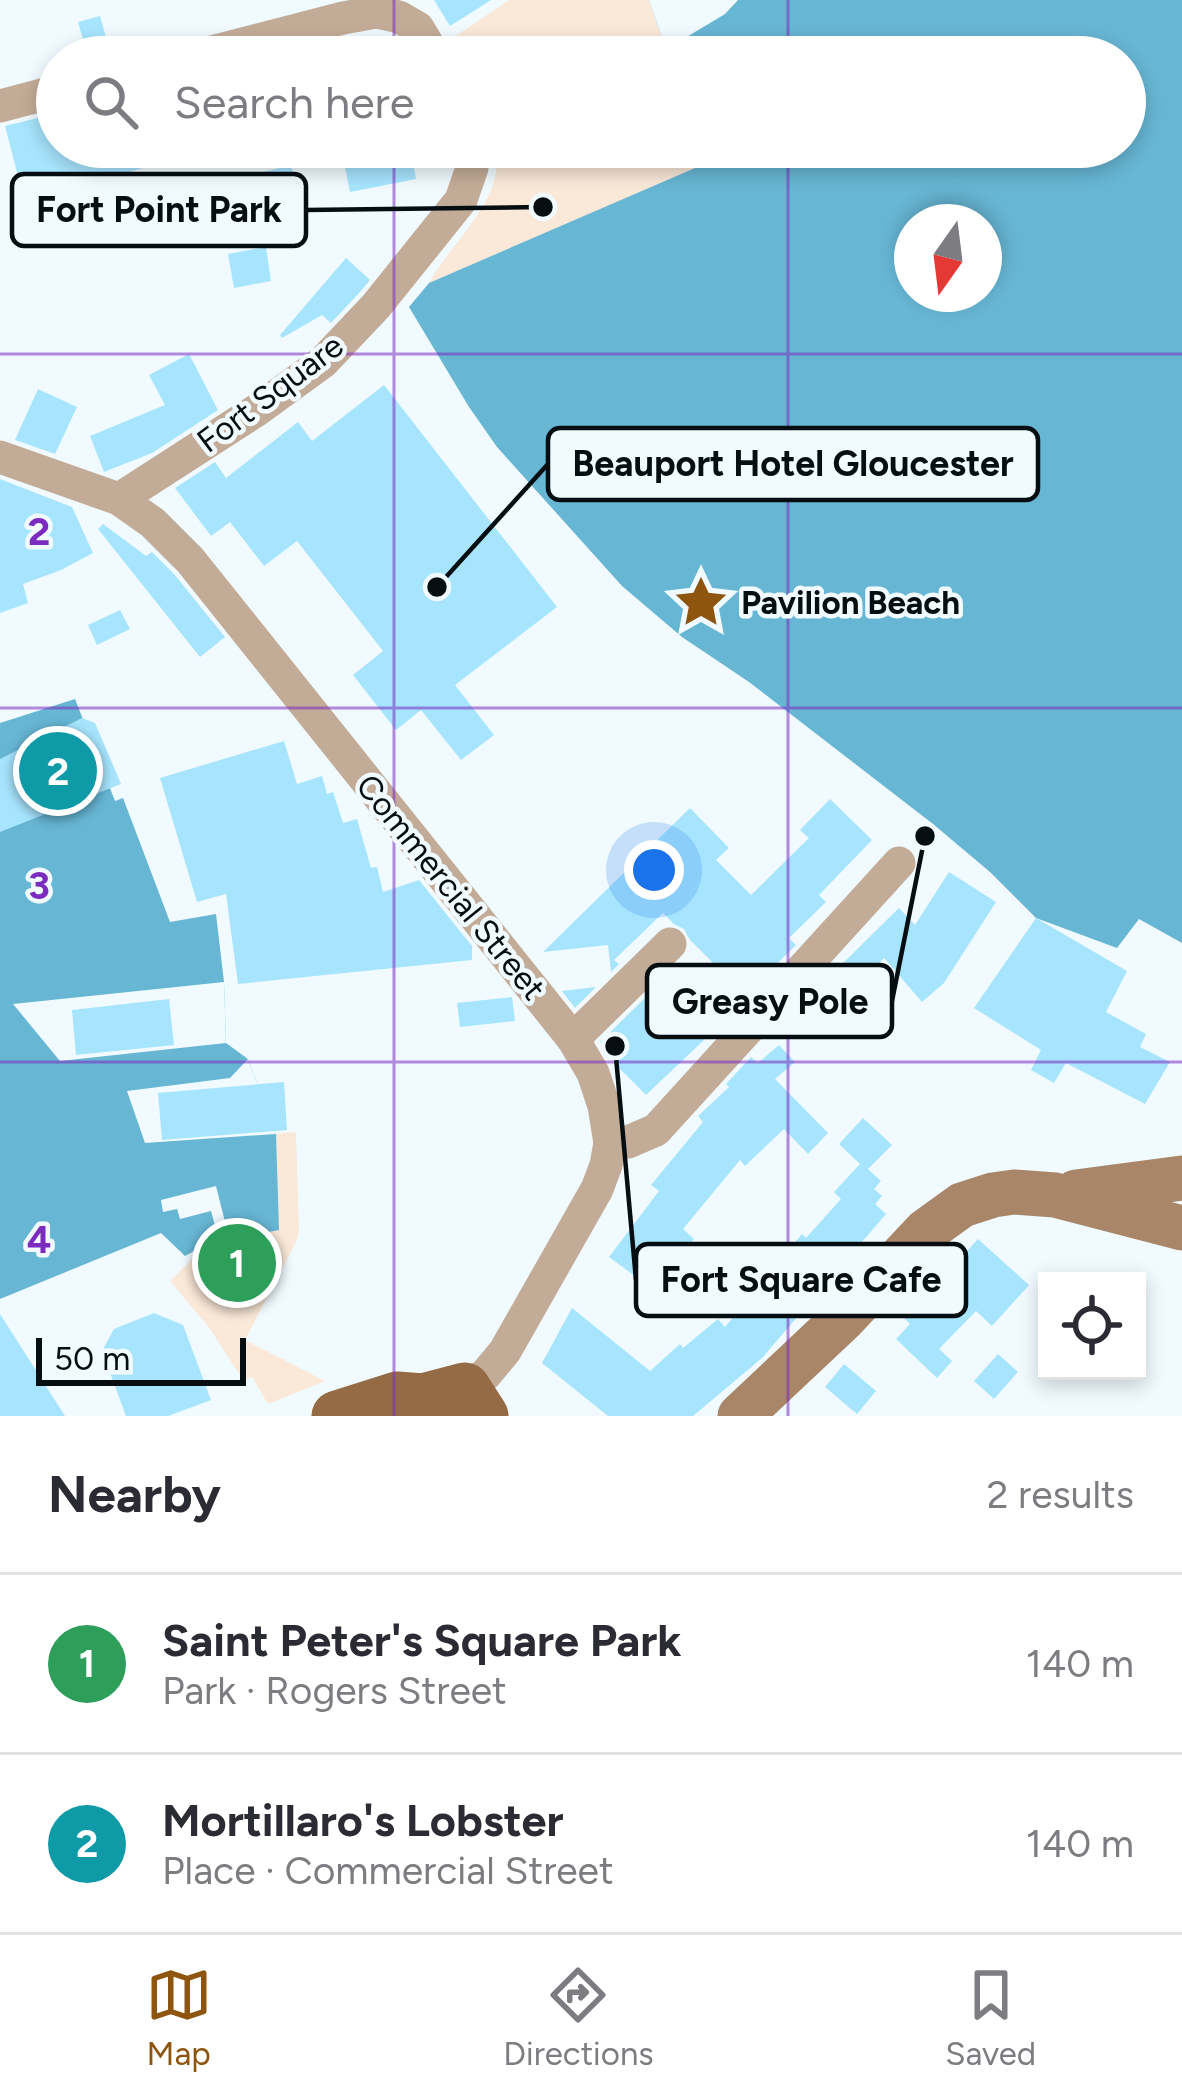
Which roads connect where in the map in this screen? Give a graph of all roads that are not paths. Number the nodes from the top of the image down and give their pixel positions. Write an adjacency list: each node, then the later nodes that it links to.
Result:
1 (273, 36): 2 (street)
2 (423, 36)
3 (36, 97): 4 (street)
4 (0, 106)
5 (472, 168): 7 (street, Fort Square)
6 (0, 457): 7 (street, Commercial Street)
7 (119, 499): 10 (street, Commercial Street)
8 (899, 863): 11 (street)
9 (670, 944): 10 (street)
10 (573, 1039): 11 (street, Commercial Street)
11 (610, 1143): 15 (street)
12 (1182, 1178): 13 (main road)
13 (1055, 1195): 14 (main road); 17 (main road)
14 (1182, 1228)
15 (451, 1405): 16 (main road)
16 (337, 1416)
17 (740, 1416)

